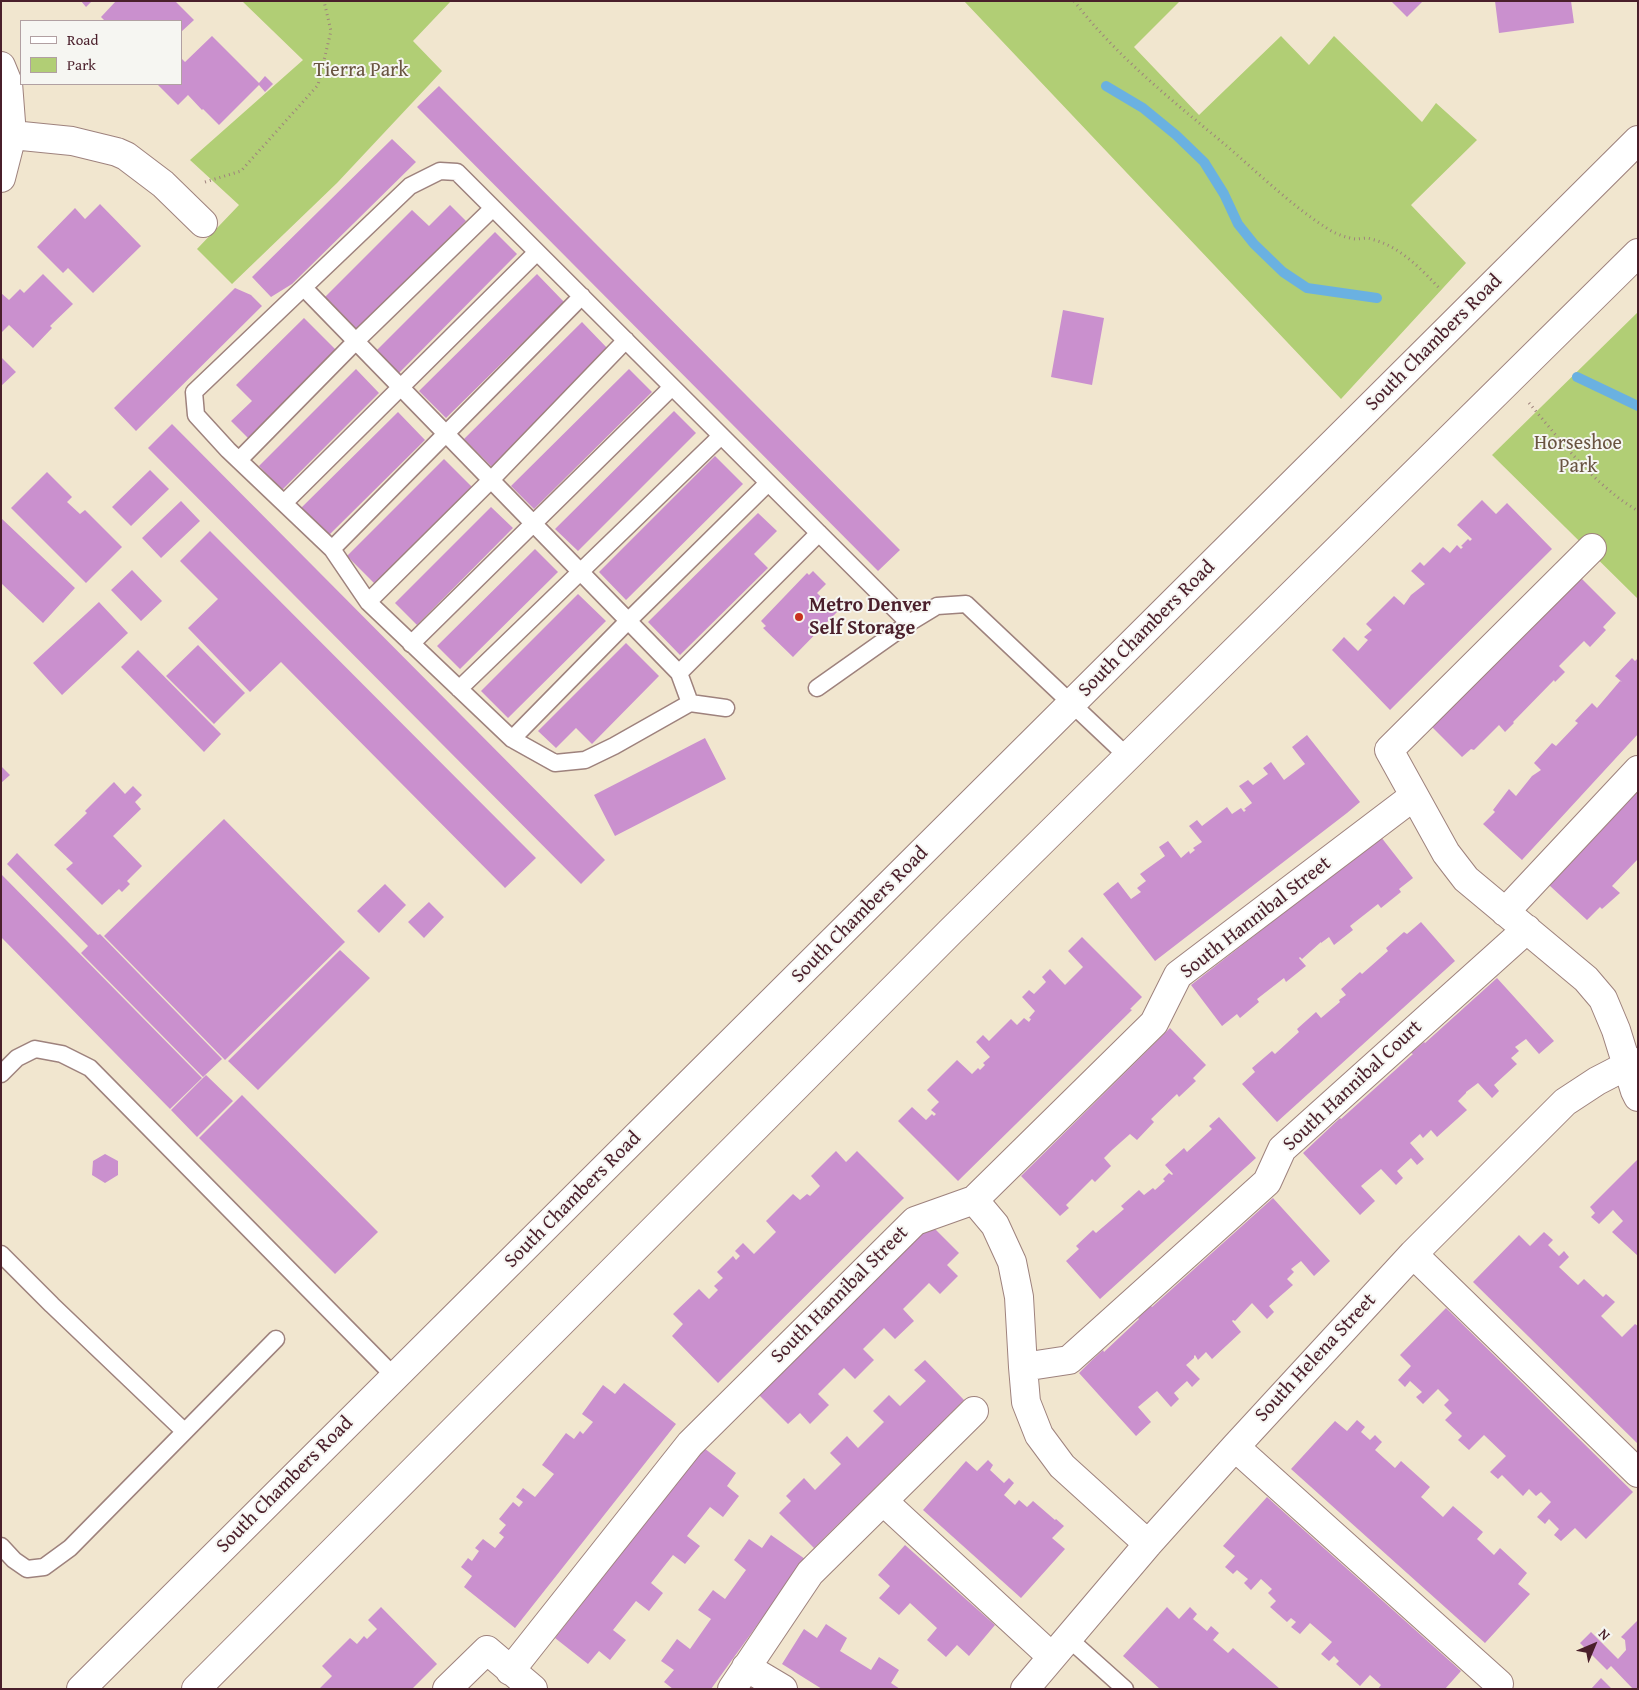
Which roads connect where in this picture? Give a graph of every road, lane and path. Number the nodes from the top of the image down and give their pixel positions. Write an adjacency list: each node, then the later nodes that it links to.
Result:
1 (324, 1): 8 (path)
2 (1074, 1): 12 (path)
3 (1, 66): 4 (street)
4 (12, 135): 6 (street); 8 (street)
5 (1638, 140): 39 (street, South Chambers Road)
6 (1, 178)
7 (493, 208): 9 (lane); 11 (lane); 15 (lane)
8 (194, 214)
9 (537, 252): 13 (lane); 16 (lane)
10 (1638, 253): 42 (street)
11 (304, 288): 15 (lane); 21 (lane)
12 (1441, 290)
13 (582, 296): 14 (lane); 19 (lane)
14 (626, 340): 17 (lane); 22 (lane)
15 (355, 342): 16 (lane); 21 (lane)
16 (400, 387): 19 (lane); 24 (lane)
17 (672, 387): 20 (lane); 26 (lane)
18 (1528, 402): 25 (path)
19 (446, 435): 22 (lane); 29 (lane)
20 (721, 436): 23 (lane); 30 (lane)
21 (239, 460): 24 (lane)
22 (491, 480): 26 (lane); 31 (lane)
23 (768, 483): 27 (lane); 32 (lane)
24 (284, 503): 29 (lane)
25 (1638, 511)
26 (533, 524): 30 (lane); 34 (lane)
27 (819, 533): 33 (lane); 35 (lane)
28 (1592, 548): 44 (street)
29 (332, 549): 31 (lane)
30 (580, 572): 32 (lane); 37 (lane)
31 (368, 602): 34 (lane)
32 (628, 621): 35 (lane); 41 (lane)
33 (909, 623): 36 (lane); 39 (lane)
34 (411, 644): 37 (lane)
35 (679, 674): 38 (lane)
36 (817, 688)
37 (458, 689): 41 (lane)
38 (690, 703): 40 (lane); 41 (lane)
39 (1072, 704): 42 (lane); 55 (street, South Chambers Road)
40 (726, 708)
41 (512, 739)
42 (1127, 756): 68 (street)
43 (1638, 770): 45 (street)
44 (1414, 796): 45 (street); 50 (street, South Hannibal Street)
45 (1505, 912): 46 (street)
46 (1526, 929): 47 (street); 54 (street, South Hannibal Court)
47 (1632, 1064): 49 (street); 52 (street, South Helena Street)
48 (1, 1074): 55 (lane)
49 (1638, 1097)
50 (974, 1200): 54 (street); 64 (street, South Hannibal Street)
51 (1, 1254): 57 (lane)
52 (1413, 1254): 58 (street, South Helena Street); 59 (street)
53 (276, 1339): 57 (lane)
54 (1023, 1367): 61 (street)
55 (395, 1377): 67 (street, South Chambers Road)
56 (974, 1411): 60 (street)
57 (184, 1431): 62 (lane)
58 (1235, 1447): 61 (street, South Helena Street); 66 (street)
59 (1638, 1473)
60 (883, 1501): 63 (street); 65 (street)
61 (1148, 1544): 63 (street, South Helena Street)
62 (1, 1546)
63 (1060, 1647): 72 (street, South Helena Street); 73 (lane)
64 (510, 1671): 69 (street); 70 (street)
65 (739, 1678): 71 (street)
66 (1499, 1684)
67 (81, 1689)
68 (196, 1689)
69 (447, 1689)
70 (533, 1689)
71 (783, 1689)
72 (1025, 1689)
73 (1125, 1689)

